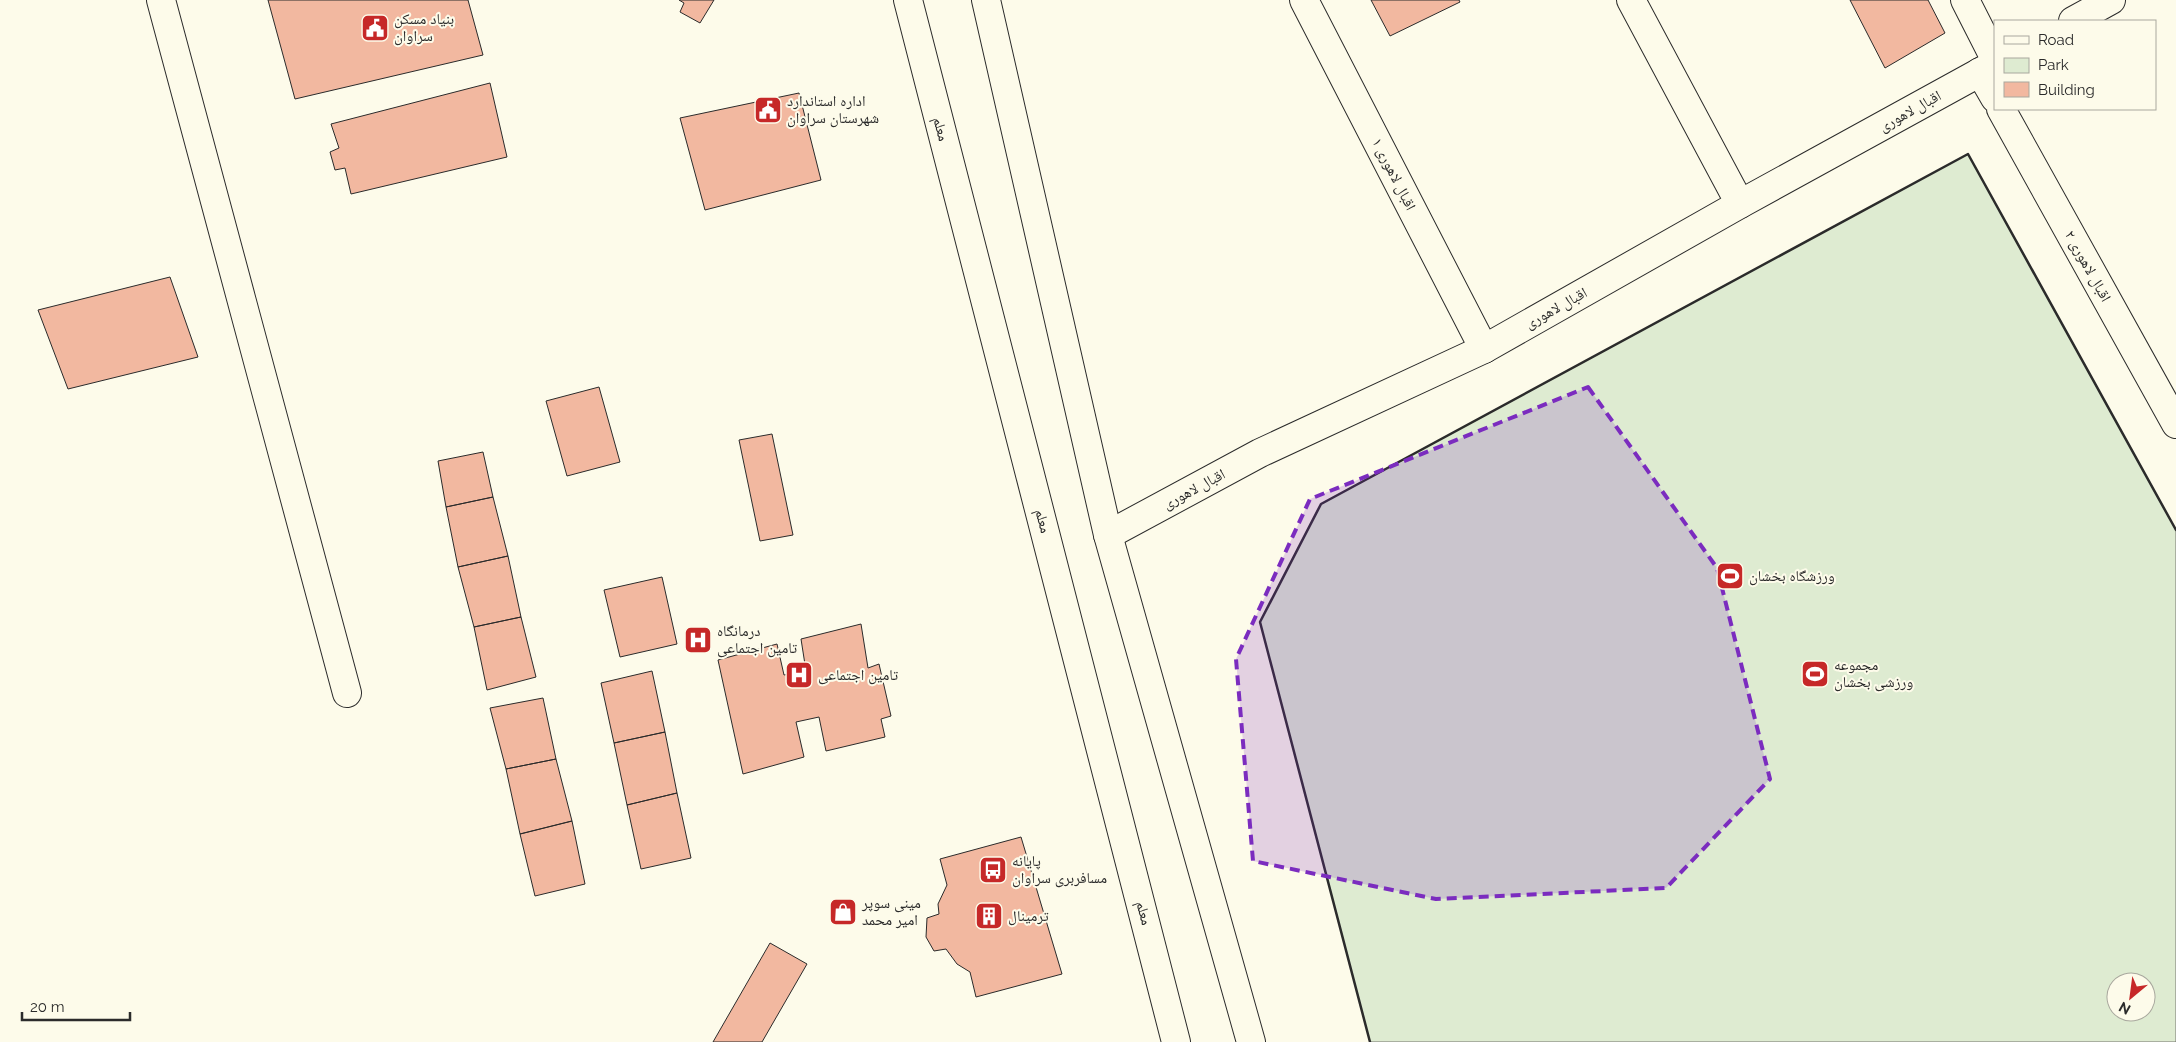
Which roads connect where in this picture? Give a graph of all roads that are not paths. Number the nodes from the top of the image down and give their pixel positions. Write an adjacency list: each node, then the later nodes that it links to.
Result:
1 (161, 0): 16 (street)
2 (908, 0): 17 (street, معلم)
3 (986, 0): 15 (street)
4 (1304, 0): 13 (street, اقبال لاهوری ۱)
5 (1631, 0): 12 (street)
6 (1965, 0): 9 (street)
7 (2111, 0): 8 (street)
8 (2075, 20)
9 (1990, 65): 10 (street); 12 (street, اقبال لاهوری)
10 (1994, 91)
11 (2002, 110): 14 (street, اقبال لاهوری ۲)
12 (1740, 204): 13 (street, اقبال لاهوری)
13 (1484, 349): 15 (street, اقبال لاهوری)
14 (2176, 424)
15 (1108, 535): 18 (street)
16 (347, 693)
17 (1176, 1042)
18 (1250, 1042)

